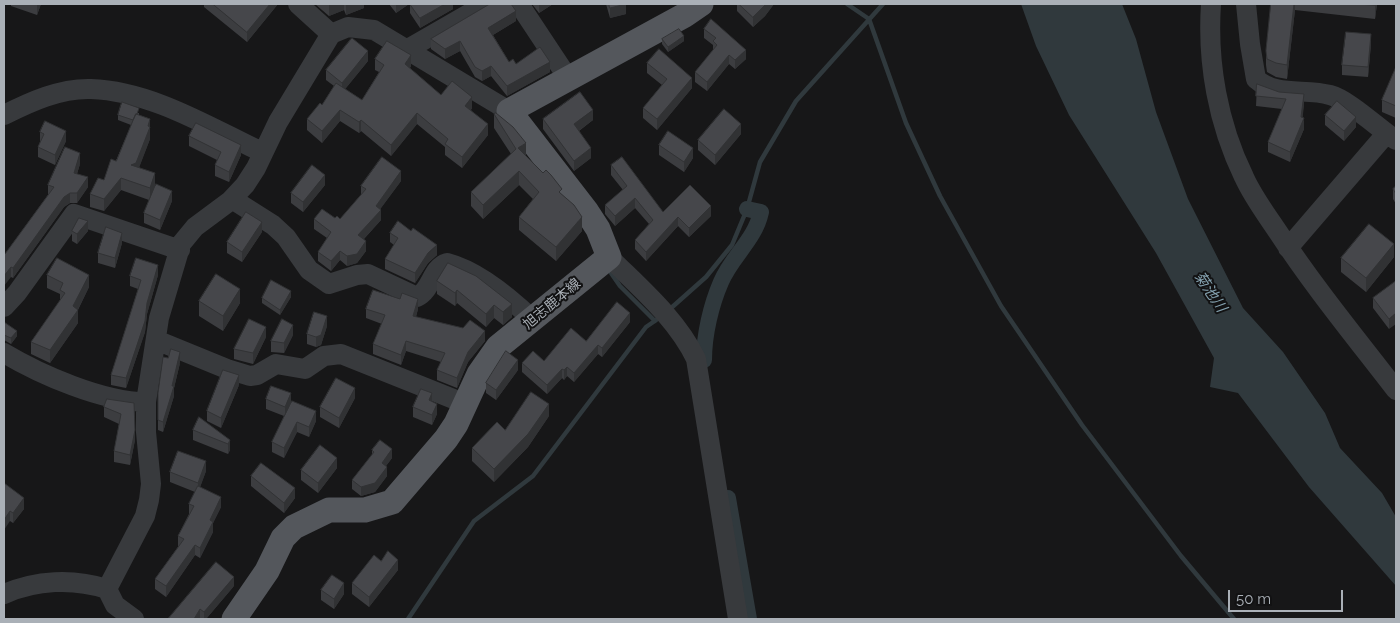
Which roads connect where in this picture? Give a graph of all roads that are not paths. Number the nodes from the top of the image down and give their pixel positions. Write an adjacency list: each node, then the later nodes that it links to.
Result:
1 (298, 4): 7 (street)
2 (486, 4): 8 (street)
3 (519, 4): 9 (street)
4 (701, 4): 9 (main road)
5 (1211, 4): 15 (street)
6 (1246, 4): 12 (street)
7 (331, 34): 8 (street); 13 (street)
8 (408, 50): 10 (street)
9 (568, 78): 10 (main road)
10 (509, 111): 17 (main road)
11 (4, 115): 13 (street)
12 (1391, 137): 15 (street)
13 (262, 152): 14 (street)
14 (232, 199): 16 (street); 19 (street)
15 (1288, 248): 22 (street)
16 (180, 250): 18 (street); 20 (street)
17 (610, 257): 19 (main road, 旭志鹿本線); 29 (street)
18 (4, 307)
19 (533, 320): 24 (main road, 旭志鹿本線)
20 (156, 340): 23 (street); 24 (street)
21 (4, 353): 23 (street)
22 (1396, 390)
23 (146, 402): 25 (street)
24 (466, 404): 28 (main road, 旭志鹿本線)
25 (106, 589): 26 (street); 27 (street)
26 (4, 594)
27 (134, 619)
28 (234, 619)
29 (738, 619)

